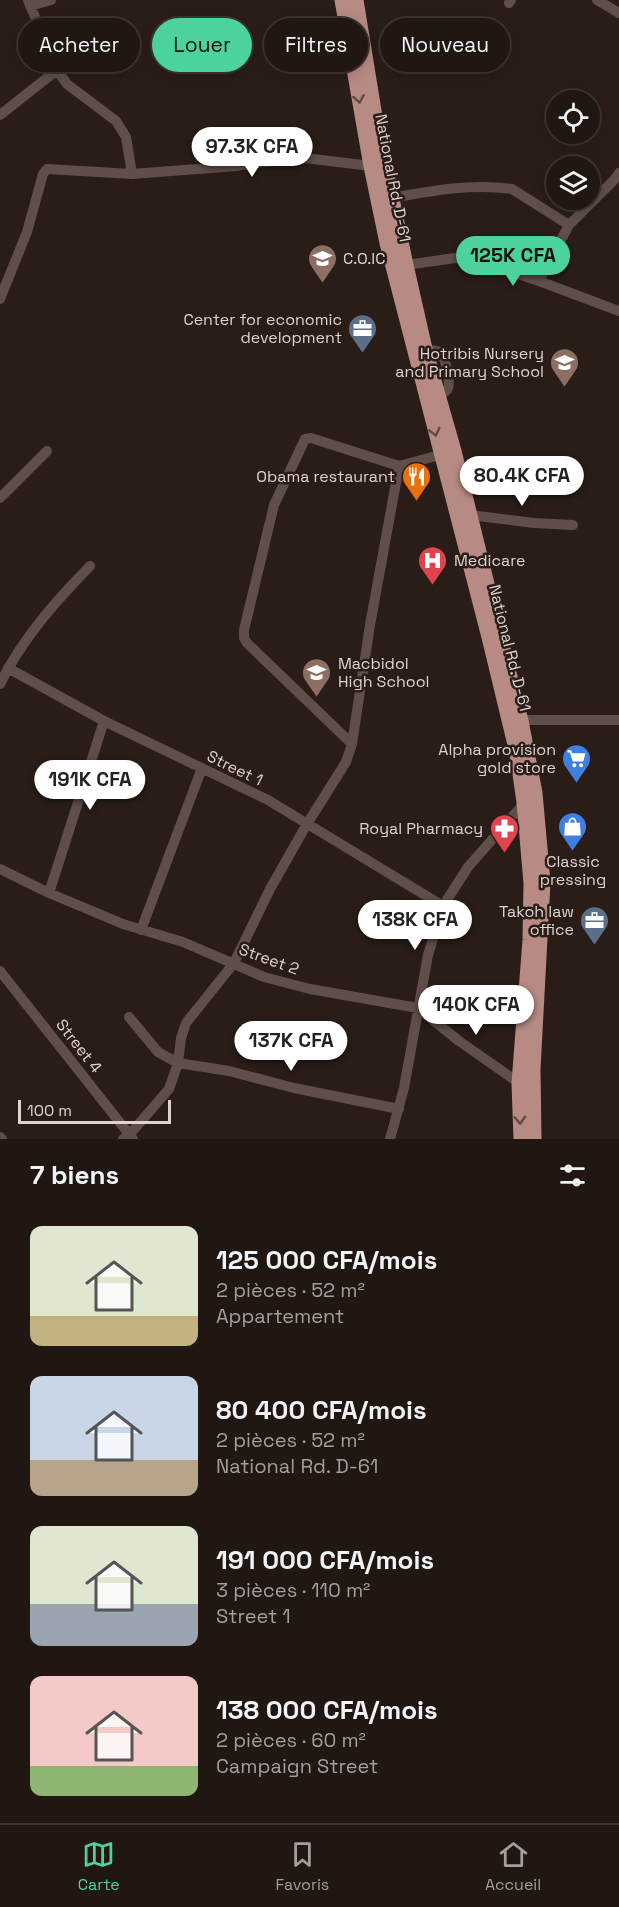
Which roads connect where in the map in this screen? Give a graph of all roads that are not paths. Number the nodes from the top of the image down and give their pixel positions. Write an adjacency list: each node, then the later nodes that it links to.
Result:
1 (51, 0): 5 (street)
2 (342, 0): 8 (highway, National Rd. D-61)
3 (356, 0): 16 (highway, National Rd. D-61)
4 (597, 0): 6 (street)
5 (29, 3): 7 (street)
6 (619, 13)
7 (35, 18)
8 (345, 18)
9 (54, 72): 12 (street)
10 (58, 72): 15 (street)
11 (354, 72): 13 (highway, National Rd. D-61, one-way to 13)
12 (0, 115)
13 (371, 166): 15 (street); 23 (highway, National Rd. D-61, one-way to 23)
14 (619, 173): 17 (street)
15 (132, 174): 20 (street)
16 (391, 198): 17 (street); 18 (highway, National Rd. D-61)
17 (569, 225): 19 (street)
18 (406, 265): 19 (street); 23 (highway, National Rd. D-61)
19 (539, 281): 21 (street)
20 (0, 299)
21 (619, 311)
22 (47, 451): 25 (street)
23 (447, 453): 24 (street); 26 (highway, National Rd. D-61); 31 (highway, National Rd. D-61)
24 (399, 466): 34 (street); 34 (street)
25 (0, 498)
26 (470, 515): 27 (street); 31 (highway, National Rd. D-61)
27 (573, 525)
28 (90, 566): 29 (street)
29 (8, 668): 30 (street); 33 (street, Street 1)
30 (0, 684)
31 (515, 720): 32 (street); 36 (highway, National Rd. D-61)
32 (619, 720)
33 (104, 721): 35 (street, Street 1); 39 (street)
34 (352, 744): 37 (street)
35 (202, 768): 37 (street, Street 1); 41 (street)
36 (529, 797): 40 (street); 47 (highway, National Rd. D-61); 52 (highway, National Rd. D-61)
37 (307, 824): 40 (street, Street 1); 42 (street)
38 (0, 869): 39 (street, Street 2)
39 (49, 893): 41 (street, Street 2)
40 (443, 906): 44 (street)
41 (141, 930): 42 (street, Street 2)
42 (234, 963): 44 (street, Street 2); 46 (street)
43 (0, 971): 49 (street, Street 4)
44 (418, 1008): 47 (street, Street 2); 48 (street)
45 (129, 1017): 46 (street)
46 (178, 1063): 48 (street); 49 (street)
47 (519, 1083): 51 (highway, National Rd. D-61, one-way to 51)
48 (399, 1109): 50 (street)
49 (129, 1137)
50 (390, 1139)
51 (520, 1139)
52 (534, 1139)

